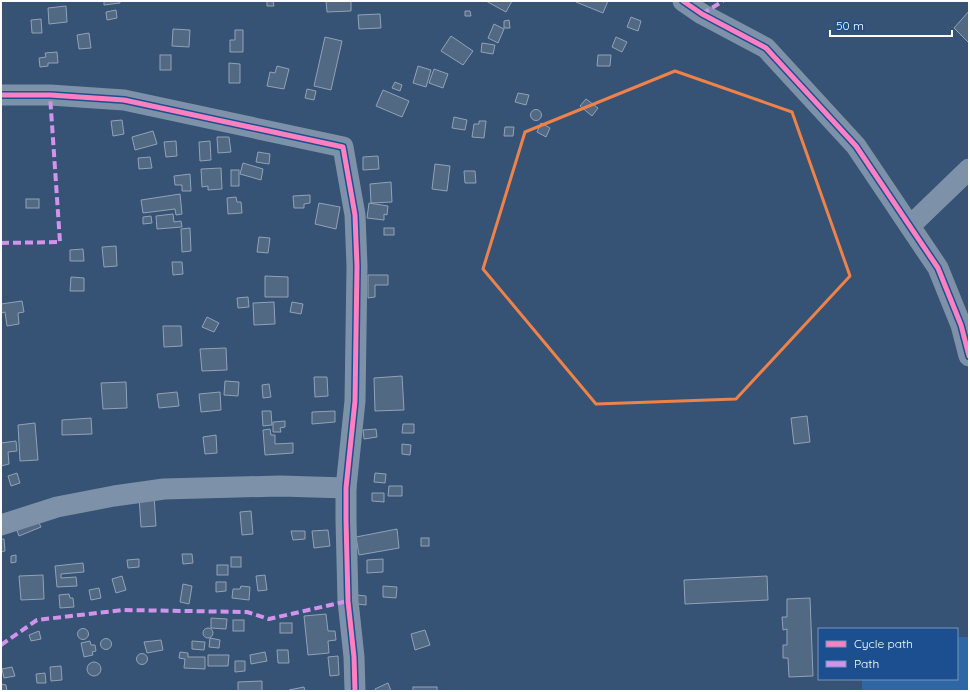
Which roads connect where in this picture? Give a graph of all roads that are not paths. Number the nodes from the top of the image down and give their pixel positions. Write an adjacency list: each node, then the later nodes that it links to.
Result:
1 (683, 1): 4 (street)
2 (1, 95): 6 (street)
3 (969, 169): 4 (street)
4 (910, 226): 5 (street)
5 (969, 356)
6 (346, 488): 7 (street); 8 (street)
7 (1, 525)
8 (355, 691)

